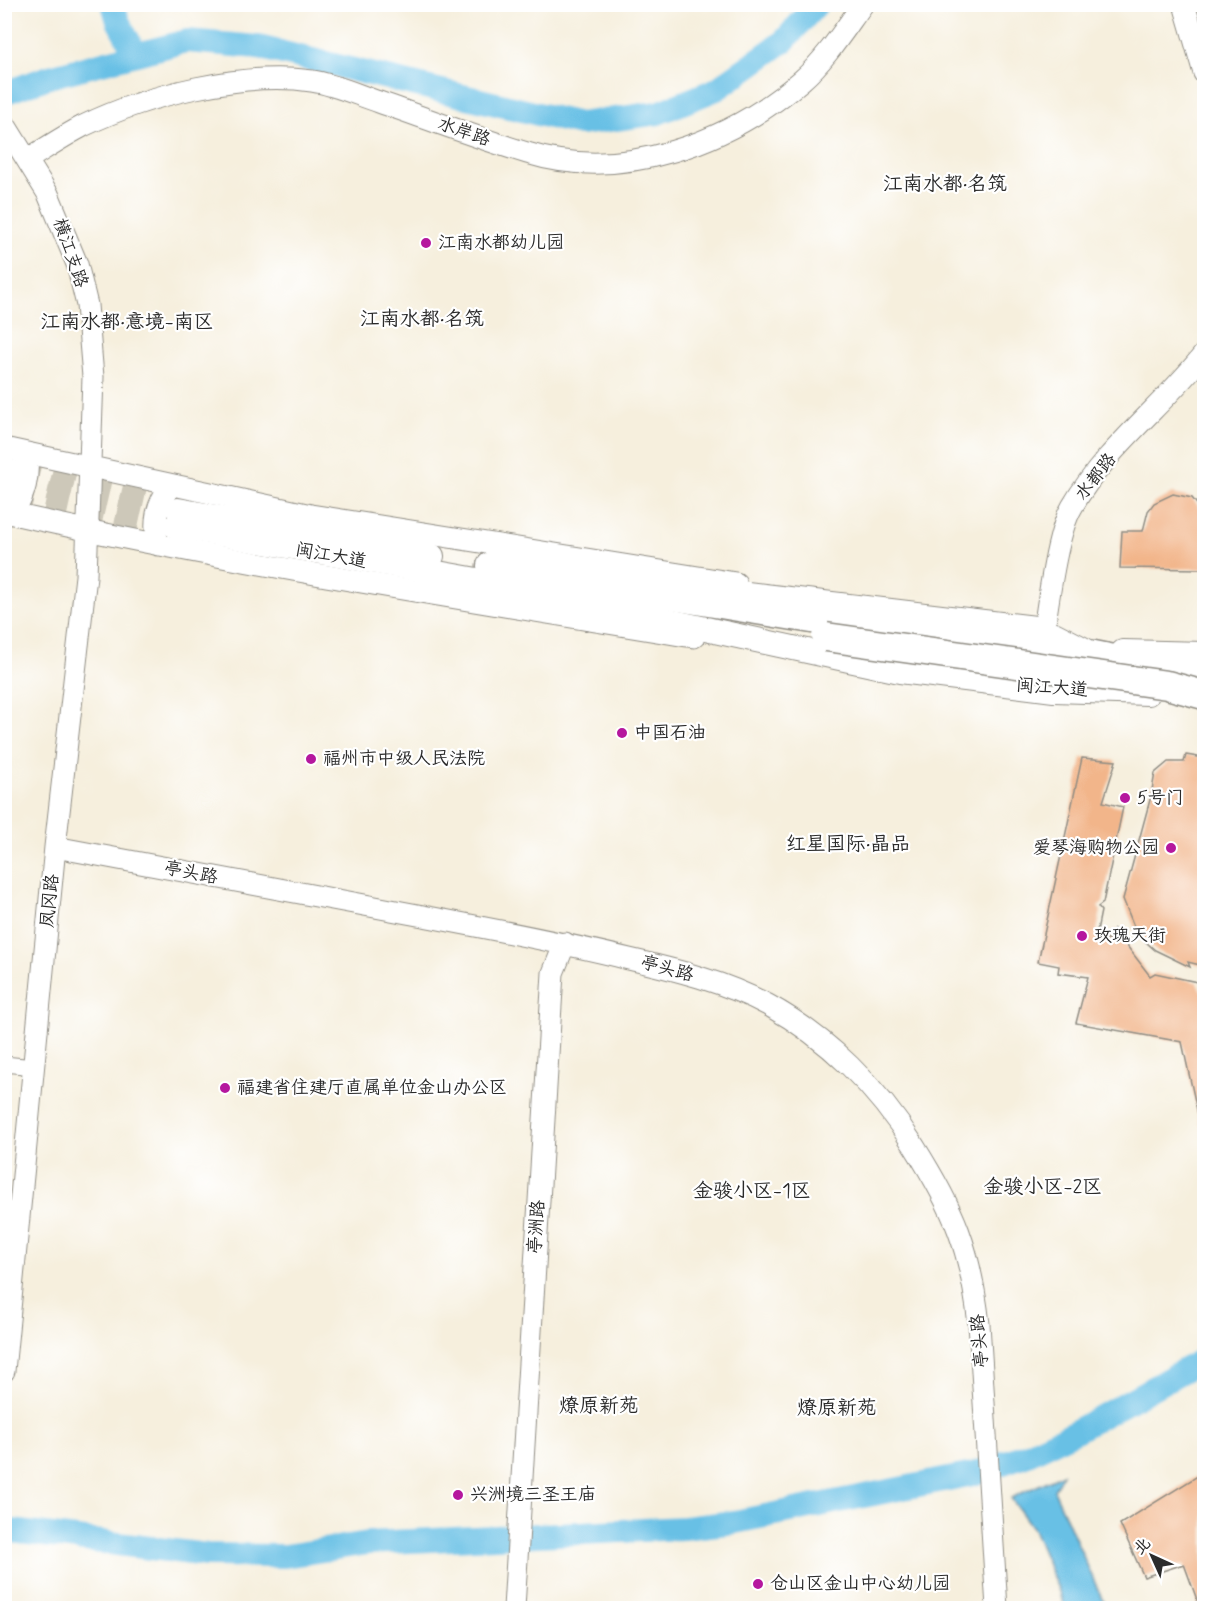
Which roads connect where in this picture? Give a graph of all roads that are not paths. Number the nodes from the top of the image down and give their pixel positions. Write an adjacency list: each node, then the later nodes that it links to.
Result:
1 (863, 4): 5 (street, 水岸路)
2 (1184, 4): 3 (street)
3 (1204, 73)
4 (4, 123): 5 (street, 横江支路)
5 (28, 159): 7 (street, 横江支路)
6 (1204, 354): 18 (street, 水都路)
7 (90, 431): 9 (street, 凤冈路)
8 (4, 448): 10 (street)
9 (89, 468): 10 (street); 11 (street); 13 (street, 凤冈路)
10 (11, 486): 13 (street)
11 (171, 486): 14 (street); 16 (street)
12 (176, 518): 15 (main road, 闽江大道)
13 (87, 530): 14 (street); 24 (street, 凤冈路)
14 (158, 545): 20 (street)
15 (490, 574): 16 (main road); 17 (highway); 20 (main road, 闽江大道)
16 (914, 612): 18 (main road)
17 (828, 629): 21 (highway); 23 (highway, bridge)
18 (1044, 629): 19 (main road)
19 (1204, 654)
20 (900, 671): 22 (main road, 闽江大道)
21 (1204, 677)
22 (1204, 690)
23 (1204, 695)
24 (55, 847): 25 (street, 亭头路); 27 (street, 凤冈路)
25 (565, 943): 29 (street, 亭洲路); 30 (street, 亭头路)
26 (4, 1064): 27 (street)
27 (34, 1067): 28 (street, 凤冈路)
28 (4, 1371)
29 (514, 1608)
30 (997, 1608)

